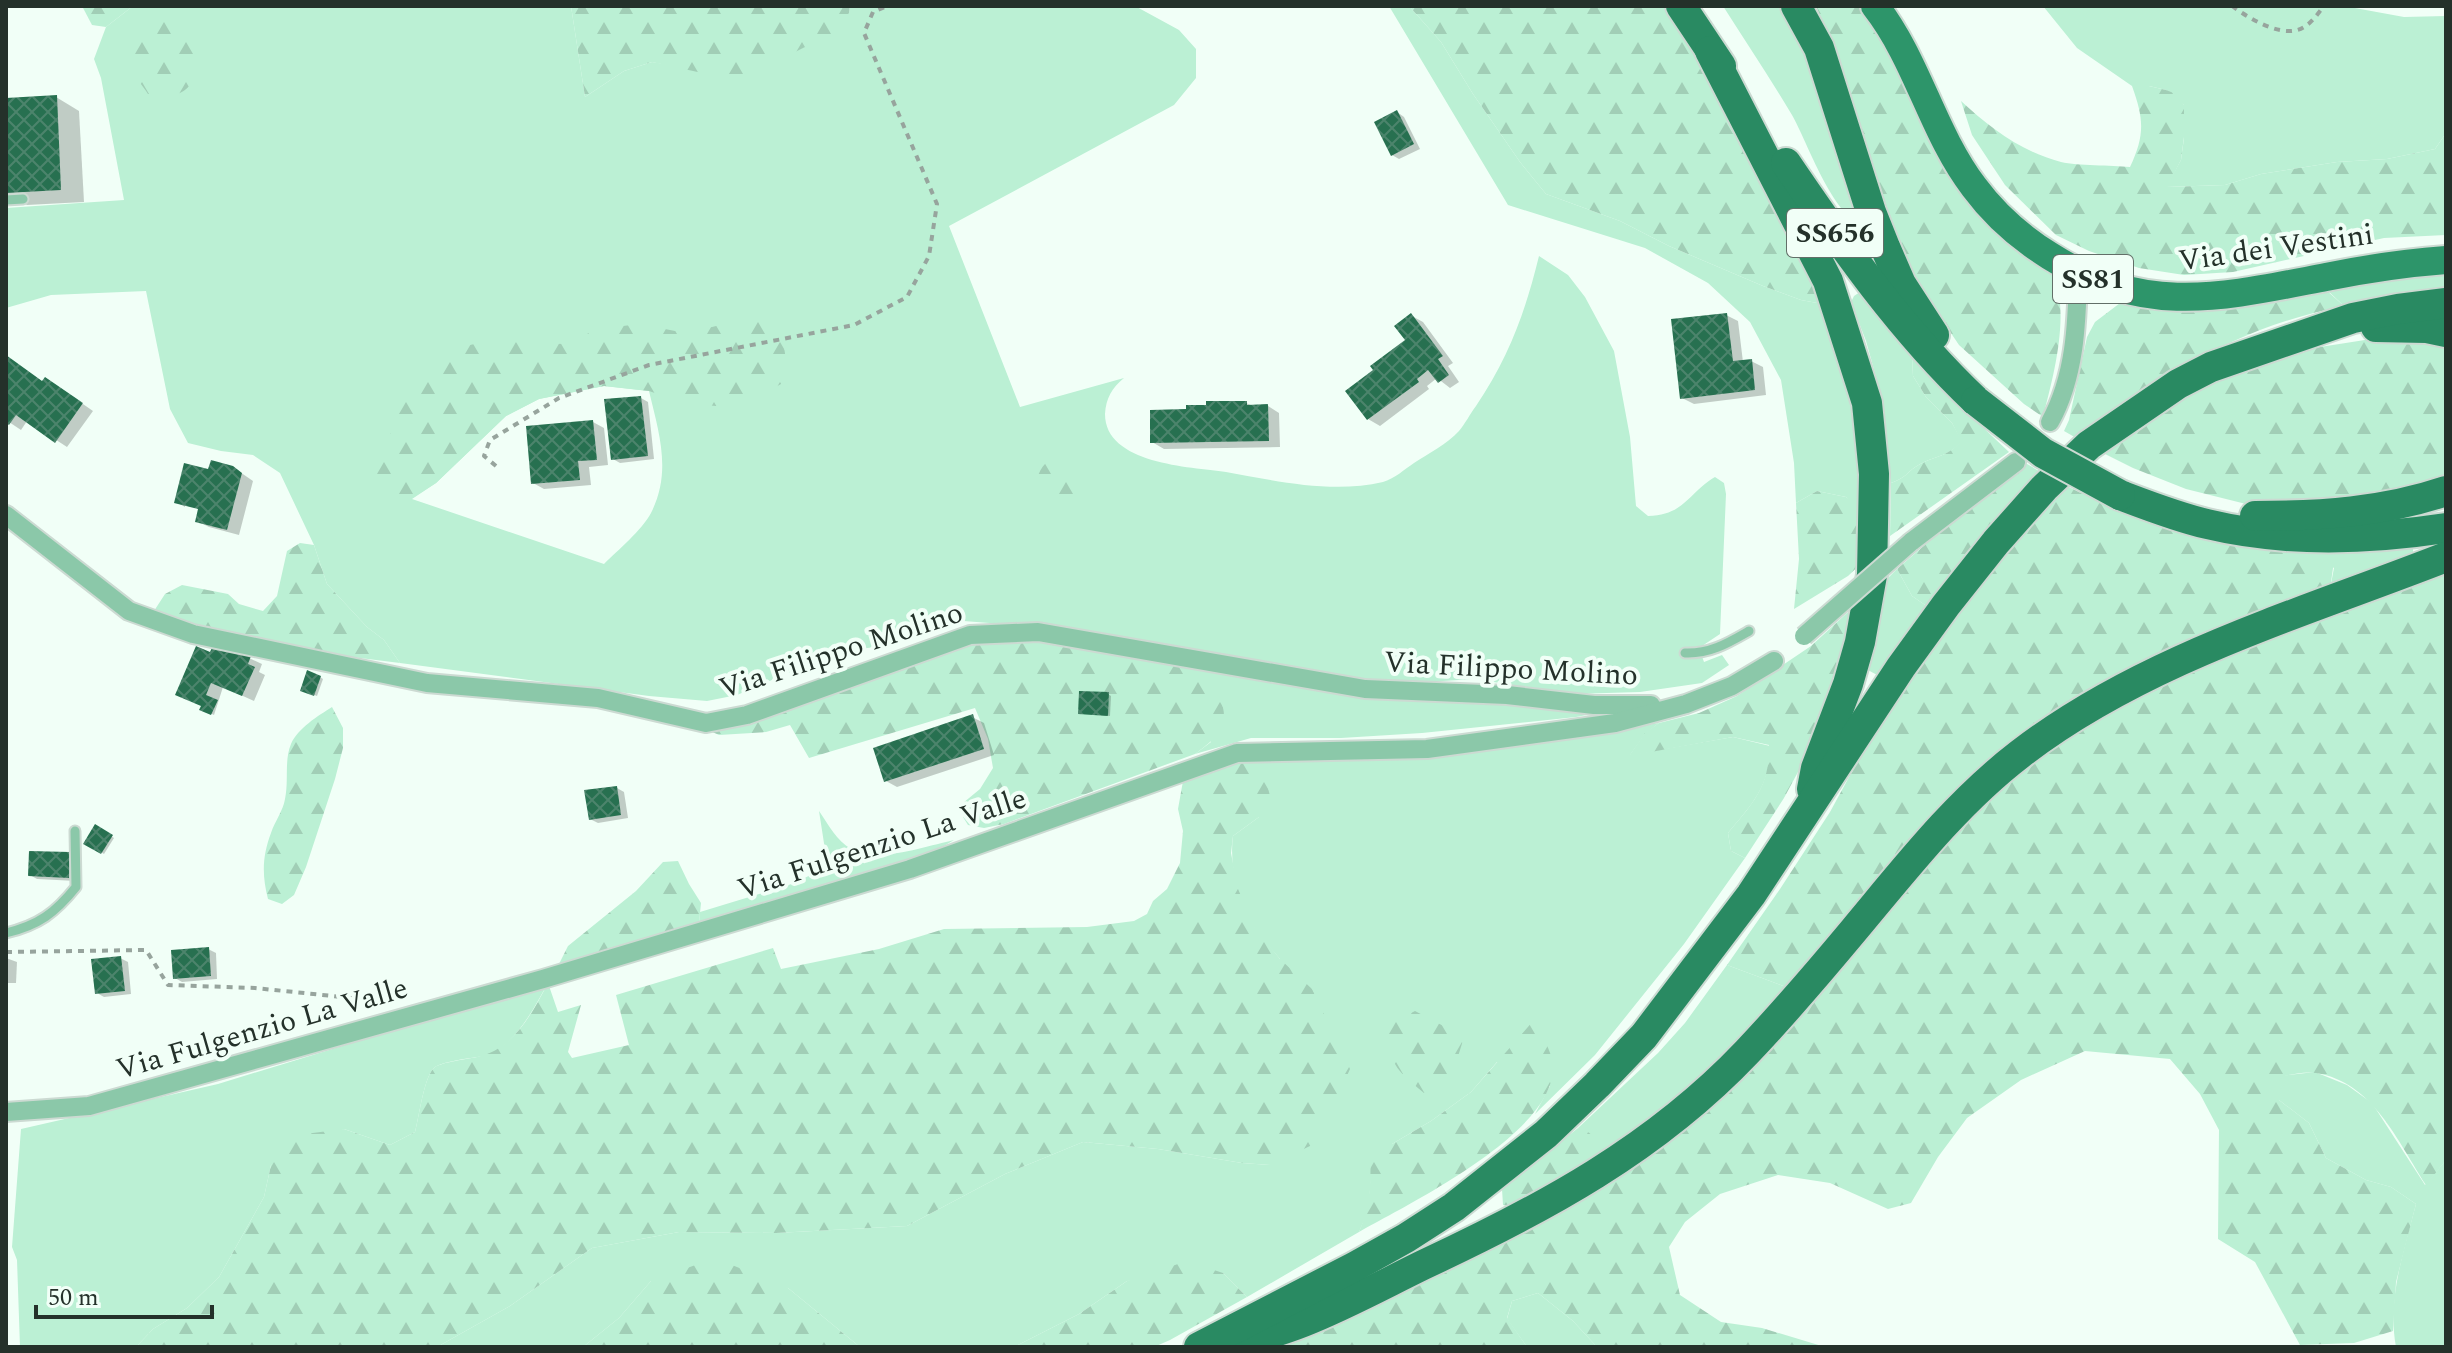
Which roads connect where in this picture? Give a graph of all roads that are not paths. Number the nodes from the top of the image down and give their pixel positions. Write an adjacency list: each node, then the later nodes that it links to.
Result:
1 (1681, 6): 4 (highway, SS656)
2 (1796, 6): 12 (highway)
3 (1875, 6): 8 (main road, Via dei Vestini / SS81)
4 (1710, 51): 12 (highway, SS656); 25 (highway)
5 (23, 199): 6 (lane)
6 (6, 200)
7 (2446, 260): 8 (main road, Via dei Vestini / SS81)
8 (2078, 274): 13 (street)
9 (2446, 303): 11 (highway)
10 (2446, 332): 11 (highway)
11 (2306, 334): 25 (highway)
12 (1976, 401): 16 (highway, SS656, bridge)
13 (2050, 422)
14 (2016, 462): 21 (street, bridge)
15 (2446, 491): 16 (highway)
16 (2171, 514): 18 (highway, SS656)
17 (6, 515): 24 (street, Via Filippo Molino)
18 (2446, 528)
19 (2446, 557): 30 (highway)
20 (1749, 631): 22 (lane)
21 (1804, 636)
22 (1685, 653)
23 (1774, 661): 24 (street, Via Fulgenzio La Valle)
24 (1686, 704): 28 (street, Via Fulgenzio La Valle)
25 (1808, 810): 29 (highway)
26 (75, 831): 27 (lane)
27 (6, 933)
28 (6, 1112)
29 (1199, 1347)
30 (1227, 1347)

